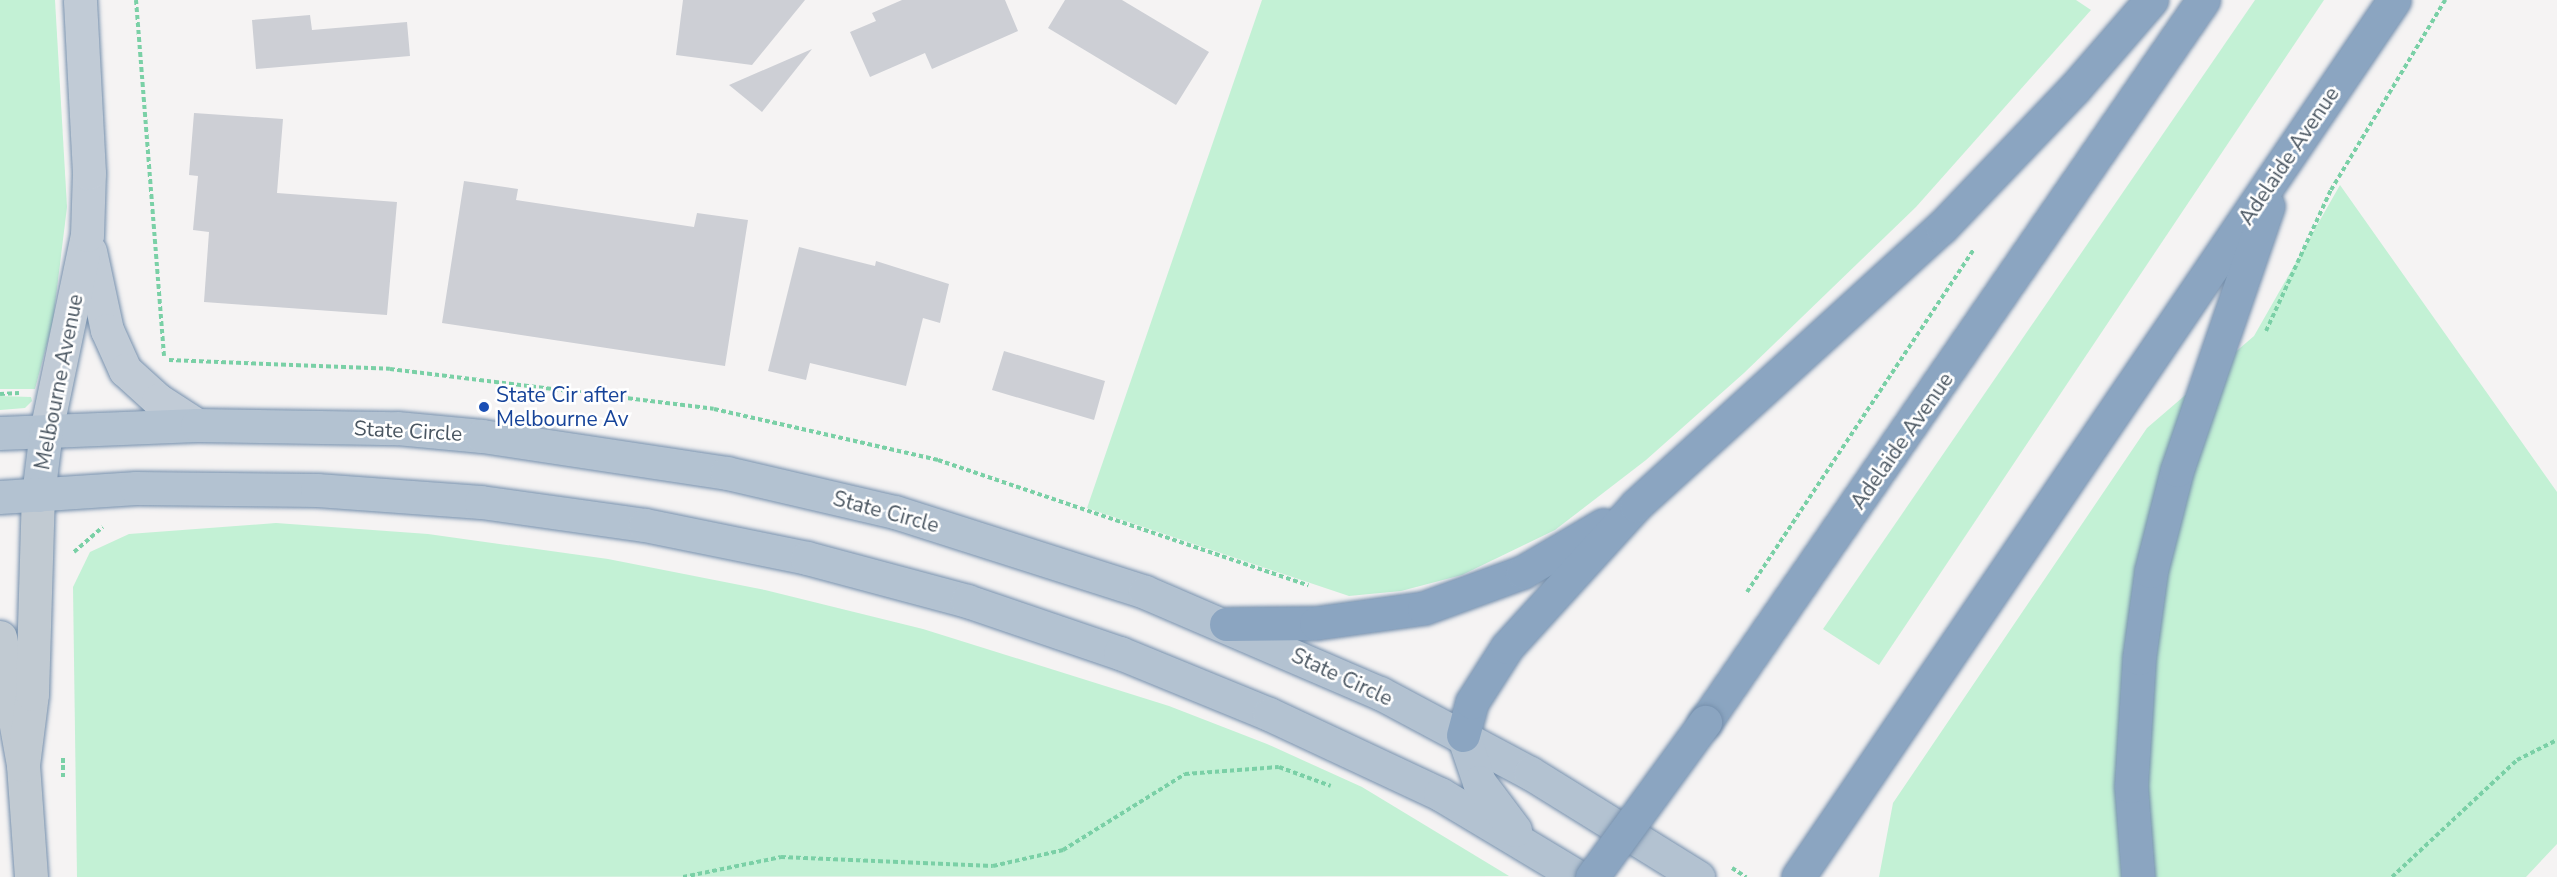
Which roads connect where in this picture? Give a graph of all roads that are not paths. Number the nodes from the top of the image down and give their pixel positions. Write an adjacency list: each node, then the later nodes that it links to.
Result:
1 (80, 0): 6 (main road, Melbourne Avenue)
2 (2151, 0): 12 (highway)
3 (2203, 0): 20 (highway, Adelaide Avenue, bridge)
4 (2394, 0): 5 (highway, Adelaide Avenue)
5 (2283, 165): 22 (highway, Adelaide Avenue); 23 (highway)
6 (87, 235): 7 (main road); 8 (main road, Melbourne Avenue)
7 (197, 425): 8 (main road, State Circle); 13 (main road, State Circle)
8 (46, 431): 9 (main road, State Circle); 10 (main road, Melbourne Avenue)
9 (0, 433)
10 (38, 495): 11 (main road); 16 (street, Melbourne Avenue); 17 (main road)
11 (0, 497)
12 (1636, 505): 13 (highway); 15 (highway)
13 (1226, 624): 15 (main road, State Circle)
14 (0, 637): 16 (street, Melbourne Avenue)
15 (1463, 735): 17 (main road); 21 (main road, State Circle)
16 (23, 765): 18 (street, Melbourne Avenue)
17 (1526, 843): 19 (main road)
18 (31, 877)
19 (1578, 877)
20 (1592, 877)
21 (1698, 877)
22 (1798, 877)
23 (2138, 877)

